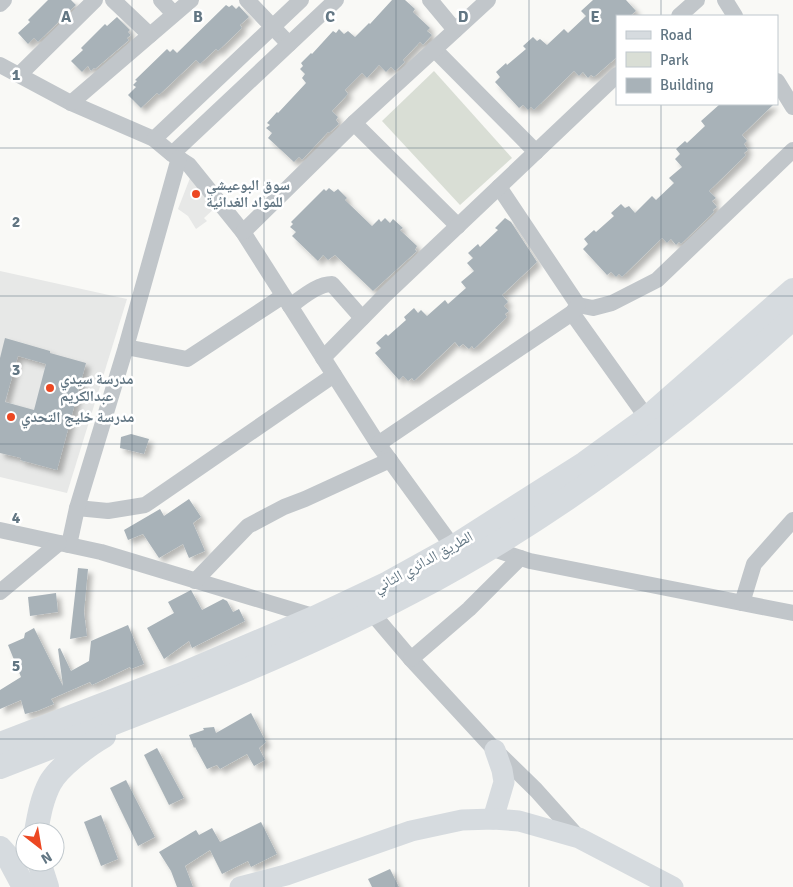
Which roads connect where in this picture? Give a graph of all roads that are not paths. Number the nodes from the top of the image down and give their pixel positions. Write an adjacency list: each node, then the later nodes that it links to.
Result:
1 (4, 0): 13 (street)
2 (95, 0): 23 (street)
3 (113, 0): 19 (street)
4 (161, 0): 14 (street)
5 (191, 0): 14 (street)
6 (247, 0): 17 (street)
7 (301, 0): 17 (street)
8 (336, 0): 20 (street)
9 (430, 0): 18 (street)
10 (488, 0): 18 (street)
11 (696, 0): 15 (street)
12 (725, 0): 16 (street)
13 (0, 4)
14 (174, 14): 19 (street)
15 (680, 15)
16 (734, 15)
17 (272, 26): 20 (street); 29 (street)
18 (456, 30): 21 (street)
19 (150, 35): 26 (street)
20 (289, 44): 32 (street)
21 (434, 49): 28 (street); 31 (street)
22 (0, 65): 23 (street)
23 (19, 75): 26 (street)
24 (616, 77): 31 (street)
25 (778, 83): 27 (street)
26 (71, 103): 29 (street)
27 (793, 107)
28 (354, 123): 34 (street); 35 (street)
29 (154, 139): 32 (street)
30 (793, 150): 38 (street)
31 (536, 152): 33 (street)
32 (175, 156): 35 (street); 41 (street)
33 (499, 187): 34 (street); 38 (street)
34 (458, 226): 39 (street)
35 (242, 232): 37 (street)
36 (793, 290): 44 (highway, الطريق الدائري الثاني)
37 (286, 301): 39 (street); 41 (street); 42 (street)
38 (575, 309): 44 (street); 45 (street)
39 (362, 318): 42 (street)
40 (793, 318): 52 (highway, الطريق الدائري الثاني)
41 (126, 347): 47 (street)
42 (323, 358): 43 (street)
43 (334, 375): 45 (street); 47 (street)
44 (647, 418): 51 (highway, الطريق الدائري الثاني)
45 (378, 444): 46 (street)
46 (390, 460): 51 (street); 54 (street)
47 (78, 508): 50 (street)
48 (793, 520): 56 (street)
49 (0, 530): 50 (street)
50 (64, 544): 54 (street); 55 (street)
51 (454, 547): 59 (highway, الطريق الدائري الثاني)
52 (490, 548): 53 (street); 57 (highway, الطريق الدائري الثاني)
53 (520, 558): 56 (street); 60 (street)
54 (195, 580): 59 (street)
55 (0, 592)
56 (742, 604): 58 (street)
57 (372, 613): 60 (street); 61 (highway, الطريق الدائري الثاني)
58 (793, 613)
59 (316, 617): 62 (highway, الطريق الدائري الثاني)
60 (411, 659): 65 (street)
61 (153, 707): 66 (highway, الطريق الدائري الثاني); 68 (highway)
62 (48, 725): 63 (highway); 64 (highway, الطريق الدائري الثاني)
63 (0, 735)
64 (0, 744)
65 (495, 750): 67 (main road); 69 (street)
66 (0, 768)
67 (494, 818): 69 (main road); 72 (main road)
68 (38, 822)
69 (579, 838): 77 (main road)
70 (0, 848): 73 (highway)
71 (42, 872): 74 (highway)
72 (286, 875): 75 (main road); 76 (main road)
73 (24, 887)
74 (47, 887)
75 (240, 887)
76 (264, 887)
77 (673, 887)

